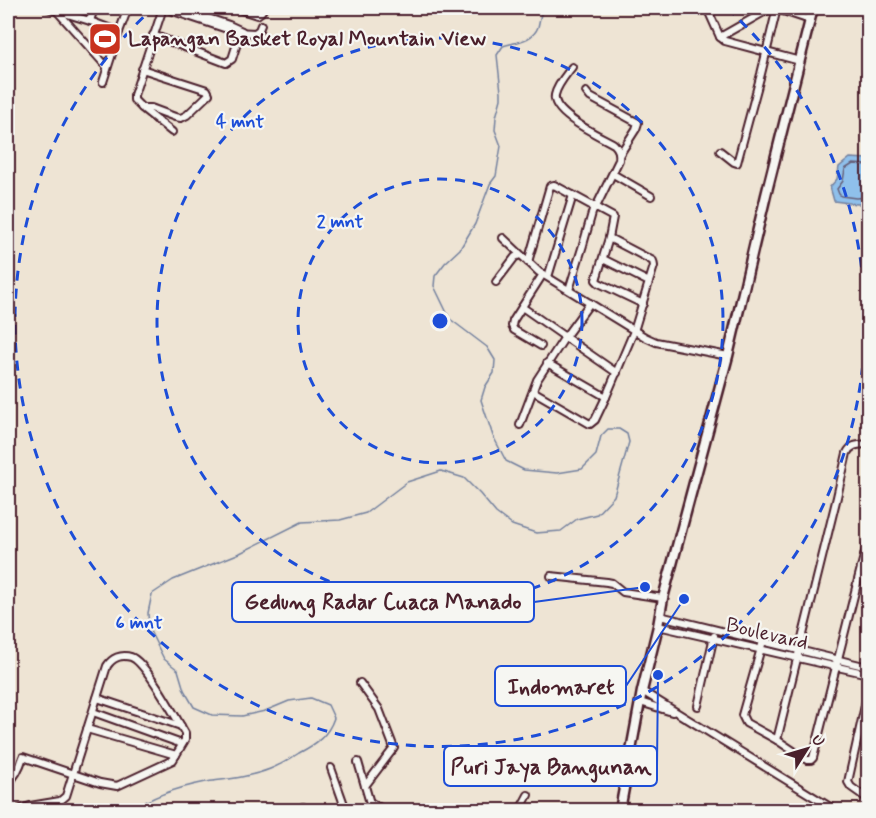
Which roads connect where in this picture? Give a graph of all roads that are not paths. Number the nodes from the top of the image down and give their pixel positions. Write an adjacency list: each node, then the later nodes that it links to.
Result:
1 (48, 8): 11 (street)
2 (94, 8): 13 (street)
3 (128, 8): 15 (street)
4 (163, 8): 16 (street); 17 (street)
5 (178, 8): 16 (street)
6 (235, 8): 7 (street)
7 (264, 8)
8 (707, 8): 18 (street)
9 (775, 8): 12 (street); 18 (street); 19 (street)
10 (813, 8): 12 (street)
11 (57, 11): 13 (street); 21 (street)
12 (810, 20): 20 (street)
13 (90, 21): 15 (street)
14 (261, 25): 16 (street)
15 (119, 32): 21 (street)
16 (242, 32): 17 (street)
17 (153, 35): 23 (street)
18 (720, 37): 19 (street)
19 (766, 52): 20 (street); 28 (street)
20 (800, 61): 49 (street)
21 (107, 67): 24 (street)
22 (572, 67): 29 (street)
23 (142, 69): 26 (street); 26 (street)
24 (103, 82)
25 (586, 92): 29 (street)
26 (142, 108): 27 (street)
27 (172, 132)
28 (720, 151)
29 (620, 154): 30 (street)
30 (613, 174): 32 (street); 33 (street)
31 (573, 195): 33 (street); 38 (street); 39 (street)
32 (651, 196)
33 (595, 206): 35 (street); 42 (street)
34 (503, 238): 36 (street)
35 (609, 238): 37 (street); 41 (street)
36 (520, 255): 38 (street); 40 (street)
37 (603, 259): 41 (street); 44 (street)
38 (528, 262): 39 (street)
39 (545, 276): 42 (street); 45 (street)
40 (496, 282)
41 (649, 282): 44 (street)
42 (569, 290): 43 (street)
43 (590, 303): 46 (street); 47 (street)
44 (643, 304): 46 (street)
45 (522, 307): 47 (street); 48 (street)
46 (634, 331): 49 (street); 51 (street)
47 (565, 337): 50 (street); 51 (street)
48 (541, 346)
49 (728, 356): 59 (street)
50 (547, 363): 52 (street); 53 (street)
51 (617, 373): 53 (street)
52 (533, 392): 53 (street); 54 (street)
53 (606, 397)
54 (520, 425)
55 (868, 444): 66 (street)
56 (868, 540): 57 (street)
57 (866, 561): 68 (street)
58 (550, 576): 59 (street)
59 (663, 598): 60 (street)
60 (660, 616): 61 (street); 62 (street, Boulevard)
61 (658, 626): 63 (street, Boulevard); 72 (street)
62 (716, 630): 63 (street); 64 (street, Boulevard)
63 (714, 639): 65 (street, Boulevard); 76 (street)
64 (763, 641): 65 (street); 66 (street, Boulevard)
65 (760, 649): 67 (street, Boulevard); 81 (street)
66 (799, 650): 67 (street); 68 (street, Boulevard)
67 (797, 658): 68 (street, Boulevard); 81 (street)
68 (837, 664): 69 (street, Boulevard); 70 (street, Boulevard); 81 (street)
69 (868, 667)
70 (868, 674)
71 (360, 683): 88 (street)
72 (642, 691): 75 (street); 78 (street)
73 (868, 692): 90 (street)
74 (97, 698): 77 (street); 79 (street); 79 (street)
75 (640, 702): 78 (street); 97 (street)
76 (698, 706)
77 (93, 712): 80 (street); 82 (street)
78 (681, 715): 98 (street)
79 (181, 726): 82 (street)
80 (87, 729): 83 (street); 86 (street)
81 (777, 740)
82 (182, 744): 83 (street)
83 (176, 756): 86 (street)
84 (358, 762): 88 (street)
85 (331, 768): 93 (street)
86 (74, 773): 87 (street); 92 (street)
87 (8, 783)
88 (365, 786): 91 (street)
89 (528, 795): 96 (street)
90 (868, 799)
91 (370, 802): 94 (street); 95 (street)
92 (19, 810)
93 (346, 810)
94 (372, 810)
95 (384, 810)
96 (520, 810)
97 (620, 810)
98 (835, 810)

